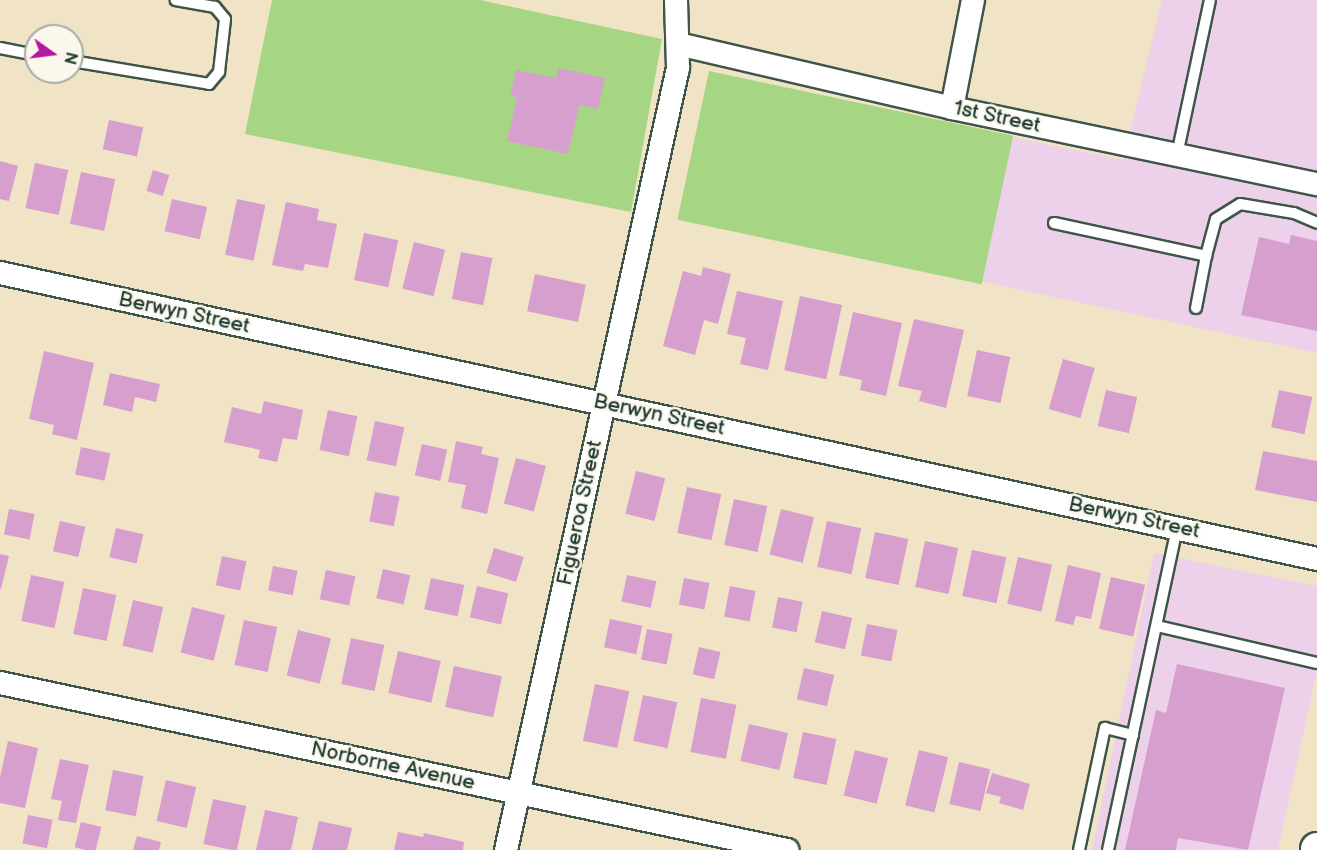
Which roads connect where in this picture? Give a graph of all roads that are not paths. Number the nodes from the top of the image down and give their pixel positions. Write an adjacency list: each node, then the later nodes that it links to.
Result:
1 (176, 0): 8 (lane)
2 (676, 0): 5 (street, Figueroa Street)
3 (973, 0): 9 (street)
4 (1210, 0): 10 (lane)
5 (678, 44): 9 (street, 1st Street); 17 (street, Figueroa Street)
6 (0, 48): 7 (lane)
7 (24, 53)
8 (84, 63)
9 (952, 108): 10 (street, 1st Street)
10 (1177, 155): 11 (street, 1st Street)
11 (1317, 184)
12 (1317, 223): 14 (lane)
13 (1054, 224): 14 (lane)
14 (1206, 256): 16 (lane)
15 (0, 273): 17 (street, Berwyn Street)
16 (1196, 308)
17 (603, 404): 18 (street, Berwyn Street); 24 (street, Figueroa Street)
18 (1177, 527): 19 (street, Berwyn Street); 20 (lane)
19 (1317, 559)
20 (1157, 626): 21 (lane); 23 (lane)
21 (1317, 663)
22 (0, 683): 24 (street, Norborne Avenue)
23 (1133, 735): 27 (lane); 28 (lane)
24 (519, 793): 25 (street, Figueroa Street); 26 (street, Norborne Avenue)
25 (506, 850)
26 (787, 850)
27 (1079, 850)
28 (1107, 850)

